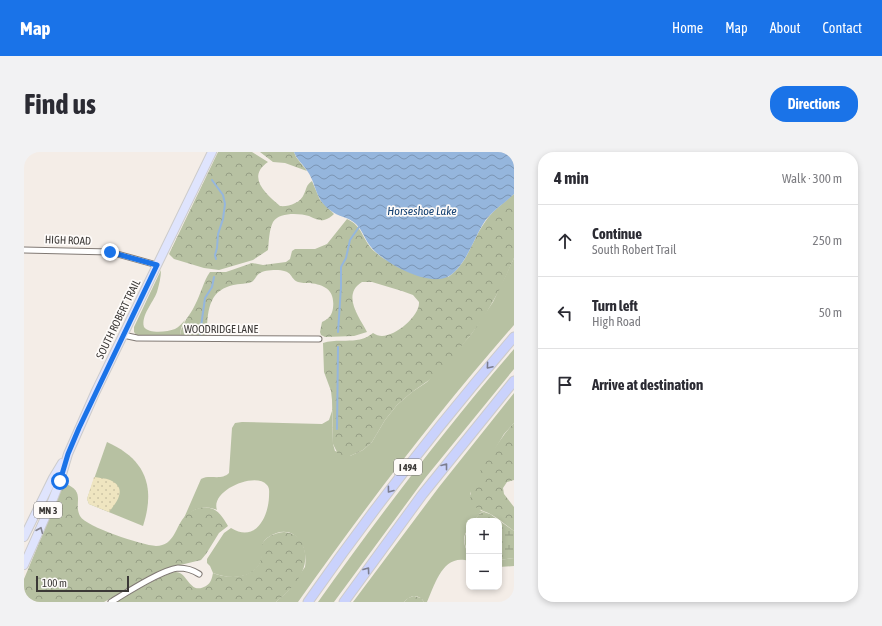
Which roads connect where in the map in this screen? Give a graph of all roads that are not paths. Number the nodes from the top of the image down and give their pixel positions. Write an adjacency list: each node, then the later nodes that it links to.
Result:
1 (212, 152): 3 (main road, SOUTH ROBERT TRAIL / MN 3)
2 (24, 250): 3 (street, HIGH ROAD)
3 (157, 265): 4 (main road, SOUTH ROBERT TRAIL / MN 3)
4 (123, 335): 6 (street, WOODRIDGE LANE); 8 (main road, SOUTH ROBERT TRAIL / MN 3)
5 (514, 337): 13 (highway, I 494, one-way to 13)
6 (319, 339)
7 (514, 381): 14 (highway, I 494, one-way to 7)
8 (68, 454): 9 (main road, SOUTH ROBERT TRAIL / MN 3); 10 (main road, SOUTH ROBERT TRAIL / MN 3, one-way to 8)
9 (24, 537)
10 (24, 565)
11 (199, 574): 12 (street)
12 (111, 602)
13 (308, 602)
14 (344, 602)

